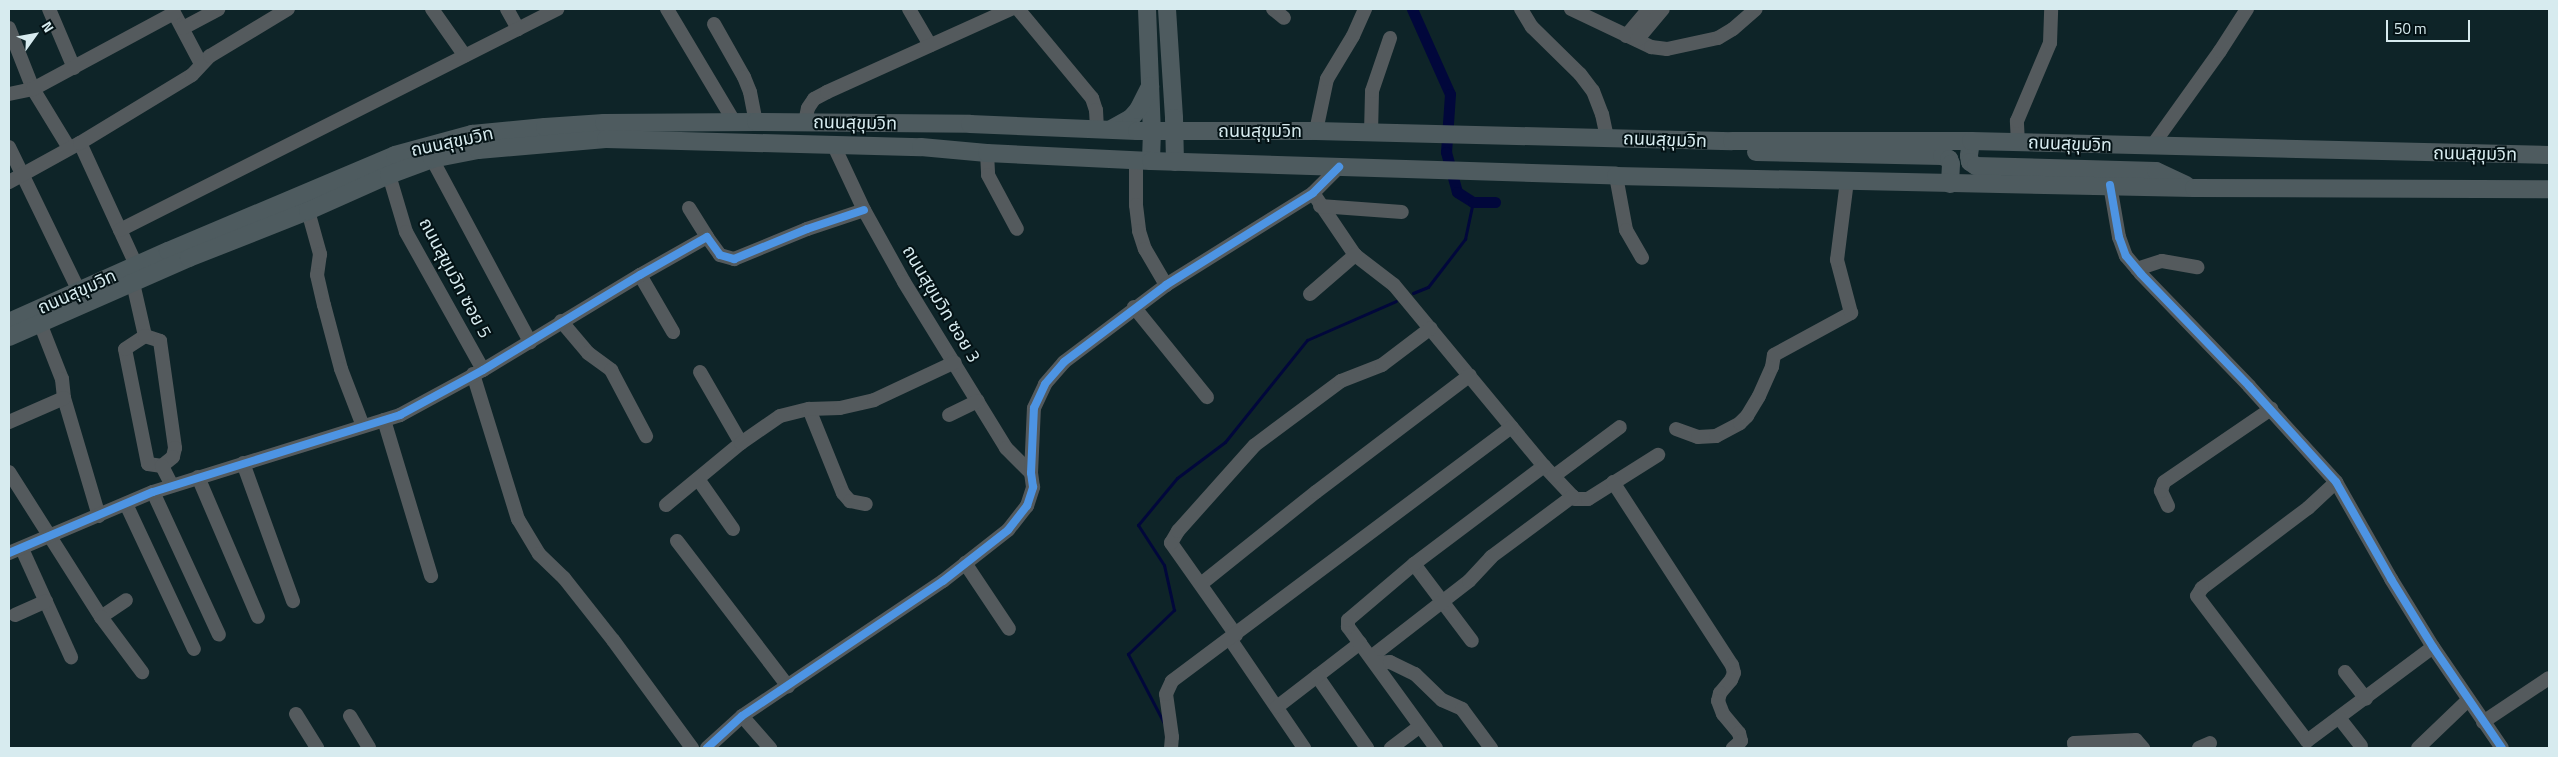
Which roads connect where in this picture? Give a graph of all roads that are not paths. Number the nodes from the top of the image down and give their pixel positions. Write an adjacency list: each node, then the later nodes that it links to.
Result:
1 (49, 9): 33 (street)
2 (218, 9): 26 (street)
3 (288, 9): 32 (street)
4 (432, 9): 31 (street)
5 (507, 9): 27 (street)
6 (557, 9): 27 (street)
7 (667, 9): 40 (street)
8 (909, 9): 30 (street)
9 (976, 9): 23 (street)
10 (1010, 9): 23 (street)
11 (1018, 9): 41 (street)
12 (1147, 9): 35 (main road)
13 (1167, 9): 34 (main road)
14 (1365, 9): 44 (street)
15 (1521, 9): 47 (street)
16 (1571, 9): 29 (street)
17 (1649, 9): 29 (street)
18 (1662, 9): 29 (street)
19 (1756, 9): 29 (street)
20 (2052, 9): 50 (street)
21 (2247, 9): 53 (street)
22 (173, 11): 26 (street); 33 (street)
23 (985, 20): 30 (street)
24 (714, 24): 38 (street)
25 (9, 28): 36 (street)
26 (183, 28): 32 (street)
27 (518, 29): 31 (street)
28 (1390, 38): 46 (street)
29 (1632, 38)
30 (930, 45): 39 (street)
31 (465, 56): 79 (street)
32 (201, 64): 51 (street)
33 (74, 68): 36 (street)
34 (1172, 83): 43 (main road); 45 (main road)
35 (1151, 84): 41 (main road); 42 (main road)
36 (33, 89): 37 (street); 51 (street)
37 (9, 94)
38 (756, 122): 39 (main road, ถนนสุขุมวิท); 40 (main road, ถนนสุขุมวิท)
39 (806, 122): 41 (main road, ถนนสุขุมวิท)
40 (735, 123): 83 (main road, ถนนสุขุมวิท)
41 (1104, 129): 42 (main road, ถนนสุขุมวิท)
42 (1152, 131): 45 (main road, ถนนสุขุมวิท); 58 (main road)
43 (1210, 131): 44 (main road, ถนนสุขุมวิท); 45 (main road, ถนนสุขุมวิท)
44 (1316, 131): 46 (main road, ถนนสุขุมวิท)
45 (1175, 132): 59 (main road)
46 (1371, 133): 47 (main road, ถนนสุขุมวิท)
47 (1607, 138): 48 (main road, ถนนสุขุมวิท)
48 (1732, 141): 49 (main road, ถนนสุขุมวิท); 66 (main road)
49 (1971, 142): 50 (main road, ถนนสุขุมวิท); 68 (main road)
50 (2018, 143): 53 (main road, ถนนสุขุมวิท)
51 (75, 146): 62 (street); 79 (street)
52 (834, 146): 55 (main road, ถนนสุขุมวิท); 57 (main road, ถนนสุขุมวิท); 75 (street, ถนนสุขุมวิท ซอย 3)
53 (2152, 146): 56 (main road, ถนนสุขุมวิท)
54 (9, 147): 62 (street)
55 (987, 154): 58 (main road, ถนนสุขุมวิท); 78 (street)
56 (2549, 155)
57 (432, 159): 61 (main road, ถนนสุขุมวิท); 99 (street)
58 (1144, 161): 59 (main road, ถนนสุขุมวิท); 88 (street)
59 (1175, 162): 60 (main road, ถนนสุขุมวิท)
60 (1339, 167): 63 (main road, ถนนสุขุมวิท); 71 (street)
61 (389, 174): 76 (main road, ถนนสุขุมวิท); 101 (street, ถนนสุขุมวิท ซอย 5)
62 (22, 176): 65 (street); 89 (street)
63 (1616, 176): 64 (main road, ถนนสุขุมวิท); 82 (street)
64 (1847, 181): 66 (main road, ถนนสุขุมวิท); 115 (street)
65 (9, 182)
66 (1950, 184): 67 (main road, ถนนสุขุมวิท)
67 (2110, 185): 68 (main road, ถนนสุขุมวิท); 85 (street)
68 (2194, 188): 69 (main road, ถนนสุขุมวิท)
69 (2411, 188): 70 (main road, ถนนสุขุมวิท); 72 (main road)
70 (2549, 189)
71 (1313, 193): 73 (street); 88 (street)
72 (2549, 201)
73 (1320, 206): 77 (street); 81 (street)
74 (689, 208): 80 (street)
75 (864, 210): 80 (street); 100 (street, ถนนสุขุมวิท ซอย 3)
76 (308, 211): 87 (main road, ถนนสุขุมวิท); 112 (street)
77 (1402, 212)
78 (1017, 229)
79 (120, 230): 83 (street)
80 (707, 237): 86 (street)
81 (1355, 255): 90 (street); 95 (street)
82 (1642, 258)
83 (136, 265): 89 (main road, ถนนสุขุมวิท)
84 (2197, 267): 85 (street)
85 (2137, 269): 108 (street)
86 (640, 275): 92 (street); 96 (street)
87 (133, 283): 94 (main road, ถนนสุขุมวิท); 97 (street)
88 (1166, 285): 91 (street)
89 (78, 291): 93 (main road, ถนนสุขุมวิท)
90 (1310, 294)
91 (1134, 307): 104 (street); 123 (street)
92 (561, 321): 99 (street); 116 (street)
93 (9, 322)
94 (40, 323): 98 (main road, ถนนสุขุมวิท); 105 (street)
95 (1431, 328): 103 (street); 144 (street)
96 (673, 332)
97 (145, 336): 120 (street); 120 (street)
98 (9, 338)
99 (530, 342): 101 (street)
100 (955, 362): 106 (street, ถนนสุขุมวิท ซอย 3); 107 (street)
101 (478, 372): 111 (street); 178 (street, ถนนสุขุมวิท ซอย 5)
102 (700, 372): 117 (street)
103 (1470, 375): 113 (street); 144 (street)
104 (1207, 396)
105 (64, 398): 110 (street); 136 (street)
106 (978, 402): 109 (street); 123 (street, ถนนสุขุมวิท ซอย 3)
107 (809, 409): 117 (street); 133 (street)
108 (2271, 409): 128 (street); 135 (street)
109 (949, 415)
110 (10, 417)
111 (384, 420): 112 (street); 143 (street)
112 (363, 426): 119 (street)
113 (1511, 427): 121 (street); 154 (street)
114 (1620, 427): 124 (street)
115 (1676, 429)
116 (646, 436)
117 (741, 443): 126 (street)
118 (1658, 455): 127 (street)
119 (243, 463): 125 (street); 147 (street)
120 (162, 466): 129 (street)
121 (1544, 466): 124 (street); 142 (street)
122 (9, 472): 138 (street)
123 (1031, 473): 141 (street)
124 (1554, 476): 131 (street)
125 (198, 477): 129 (street); 150 (street)
126 (698, 479): 134 (street); 137 (street)
127 (1613, 482): 131 (street); 187 (street)
128 (2336, 482): 157 (street); 172 (street)
129 (172, 486): 130 (street)
130 (153, 492): 132 (street); 153 (street)
131 (1573, 496): 148 (street)
132 (126, 504): 136 (street); 158 (street)
133 (866, 504)
134 (666, 505)
135 (2168, 506)
136 (99, 516): 138 (street)
137 (733, 529)
138 (51, 536): 140 (street); 151 (street)
139 (677, 540): 165 (street)
140 (15, 551): 146 (street)
141 (965, 563): 152 (street); 165 (street)
142 (1414, 564): 148 (street); 156 (street)
143 (431, 576)
144 (1201, 584): 154 (street)
145 (126, 600): 151 (street)
146 (46, 601): 149 (street); 159 (street)
147 (293, 601)
148 (1442, 601): 155 (street); 160 (street)
149 (15, 615)
150 (258, 616)
151 (100, 617): 161 (street)
152 (1010, 628)
153 (218, 635)
154 (1233, 637): 168 (street); 181 (street)
155 (1472, 641)
156 (1360, 643): 160 (street); 163 (street)
157 (2433, 647): 166 (street); 167 (street)
158 (194, 649)
159 (71, 657)
160 (1373, 660): 174 (street); 186 (street)
161 (142, 672)
162 (2345, 672): 166 (street)
163 (1317, 676): 168 (street); 183 (street)
164 (2549, 678): 173 (street)
165 (788, 686): 171 (street)
166 (2366, 699): 172 (street)
167 (2468, 700): 173 (street); 190 (street)
168 (1277, 707): 182 (street)
169 (296, 714): 176 (street)
170 (350, 716): 177 (street)
171 (742, 716): 179 (street); 180 (street)
172 (2340, 718): 175 (street)
173 (2483, 722): 191 (street)
174 (1420, 726): 184 (street); 185 (street)
175 (2362, 746)
176 (317, 748)
177 (369, 748)
178 (692, 748)
179 (707, 748)
180 (770, 748)
181 (1171, 748)
182 (1304, 748)
183 (1367, 748)
184 (1391, 748)
185 (1436, 748)
186 (1491, 748)
187 (1733, 748)
188 (2075, 748): 189 (street)
189 (2144, 748)
190 (2418, 748)
191 (2502, 748)

